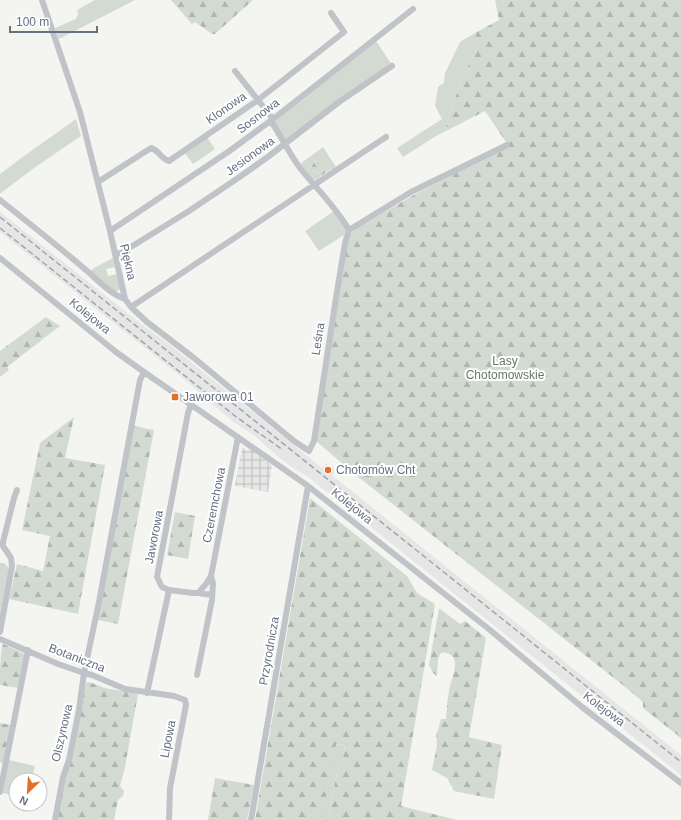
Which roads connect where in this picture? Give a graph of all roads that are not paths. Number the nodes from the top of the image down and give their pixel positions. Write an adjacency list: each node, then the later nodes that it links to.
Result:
1 (44, 1): 11 (street, Piękna)
2 (412, 9): 7 (street, Sosnowa)
3 (331, 13): 6 (street, Klonowa)
4 (392, 66): 9 (street, Jesionowa)
5 (235, 71): 6 (street)
6 (258, 100): 7 (street); 11 (street, Klonowa)
7 (272, 120): 9 (street); 15 (street, Sosnowa)
8 (386, 137): 12 (street)
9 (285, 144): 12 (street); 16 (street, Jesionowa)
10 (507, 145): 14 (street)
11 (98, 182): 15 (street, Piękna)
12 (314, 185): 14 (street); 19 (street)
13 (0, 200): 18 (street)
14 (349, 230): 23 (street, Leśna)
15 (110, 231): 16 (street, Piękna)
16 (115, 254): 18 (street, Piękna)
17 (0, 258): 20 (street, Kolejowa)
18 (125, 299): 19 (street, Piękna)
19 (131, 307): 23 (street, Piękna)
20 (144, 372): 21 (street, Kolejowa); 33 (street, Olszynowa)
21 (191, 404): 22 (street, Kolejowa); 27 (street, Jaworowa)
22 (238, 437): 24 (street, Kolejowa); 26 (street, Czeremchowa)
23 (309, 451)
24 (308, 486): 36 (street, Kolejowa); 40 (street, Przyrodnicza)
25 (16, 490): 30 (street)
26 (211, 576): 28 (street, Czeremchowa); 29 (street, Czeremchowa)
27 (169, 590): 28 (street); 35 (street)
28 (198, 593): 29 (street)
29 (212, 595): 34 (street, Czeremchowa)
30 (0, 632)
31 (0, 639): 32 (street, Botaniczna)
32 (28, 650): 33 (street, Botaniczna); 37 (street)
33 (84, 673): 35 (street, Botaniczna); 38 (street, Olszynowa)
34 (197, 675)
35 (147, 693): 39 (street, Lipowa)
36 (681, 783)
37 (0, 792)
38 (54, 820)
39 (169, 820)
40 (251, 820)

